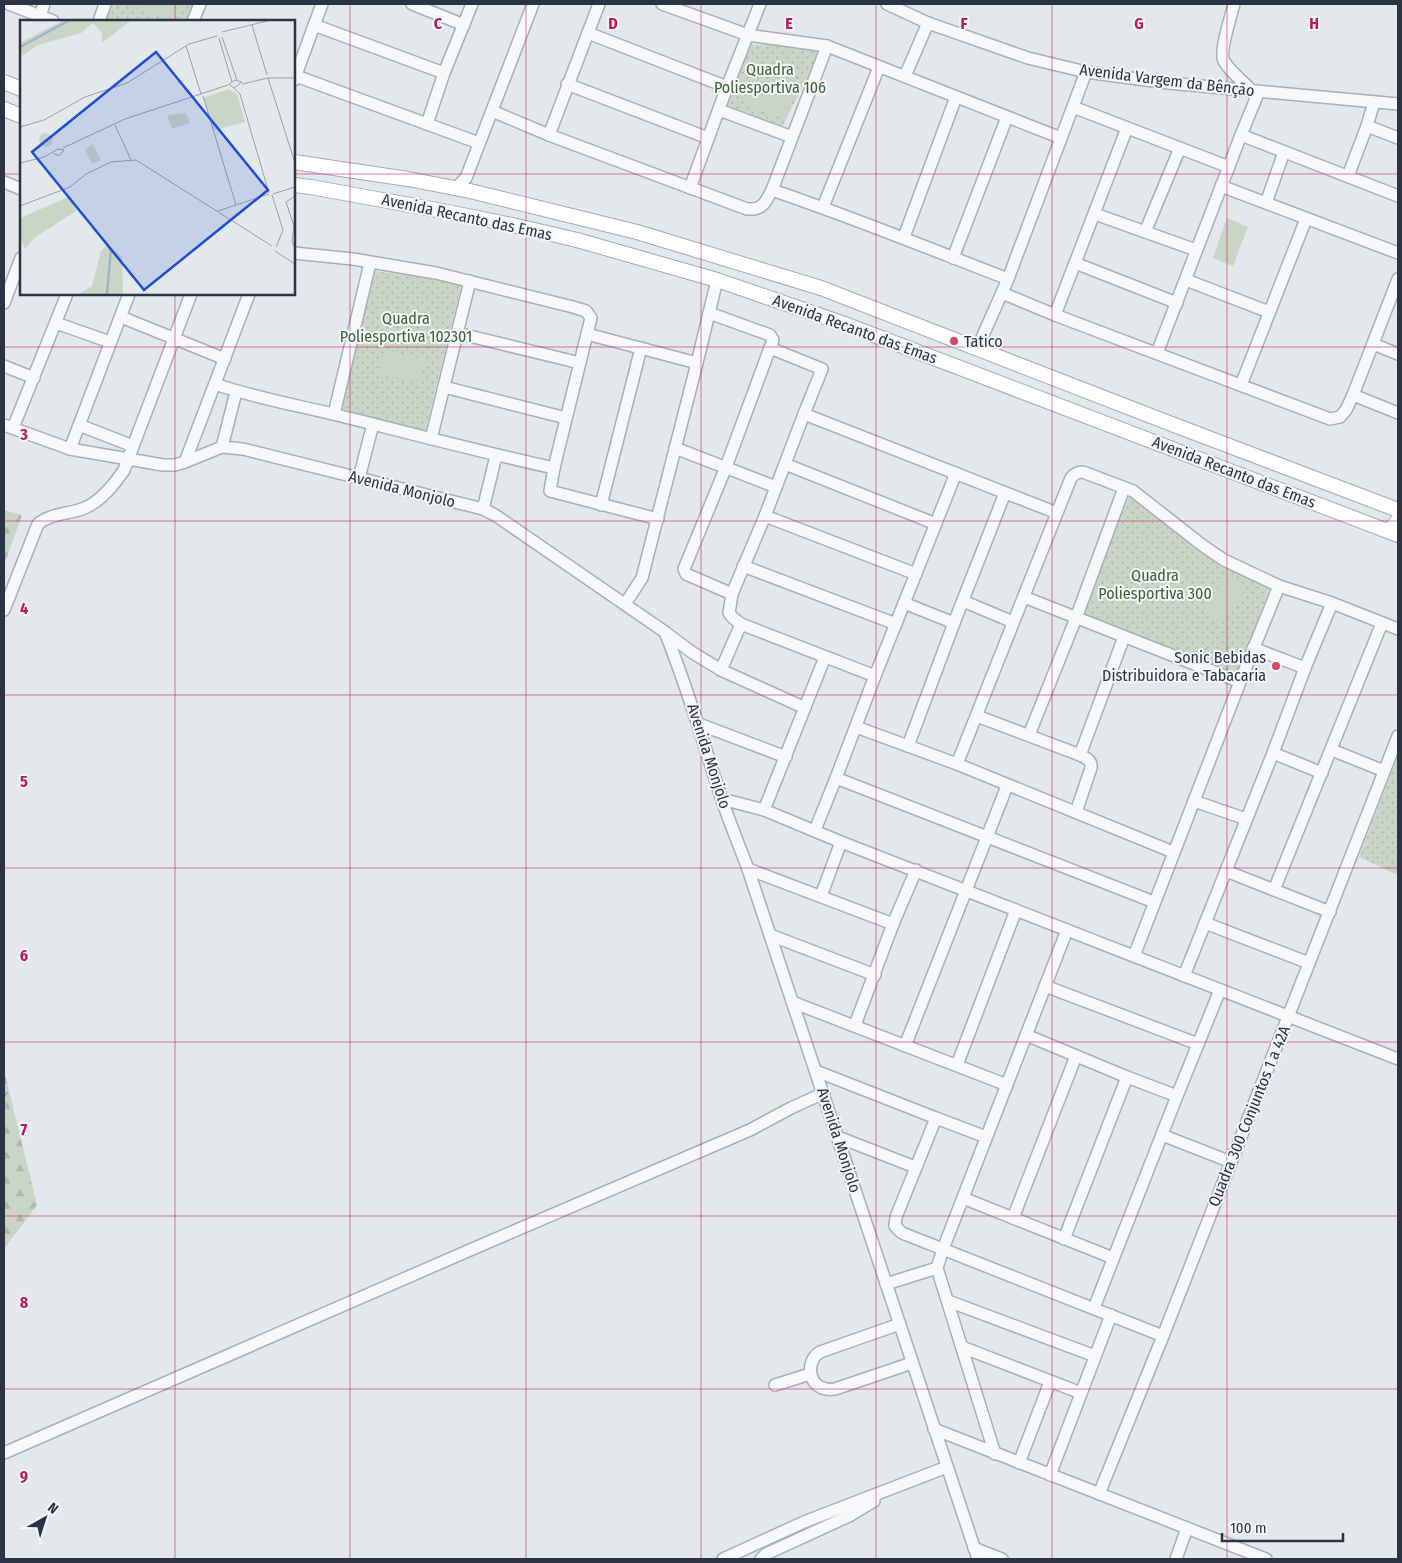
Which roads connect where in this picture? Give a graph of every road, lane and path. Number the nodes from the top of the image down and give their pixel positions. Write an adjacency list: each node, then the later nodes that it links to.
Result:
1 (9, 4): 14 (street)
2 (44, 4): 14 (street)
3 (105, 4): 16 (street)
4 (200, 4): 17 (street)
5 (322, 4): 19 (street)
6 (412, 4): 20 (street)
7 (472, 4): 20 (street)
8 (533, 4): 40 (street)
9 (599, 4): 21 (street)
10 (662, 4): 22 (street)
11 (760, 4): 22 (street)
12 (887, 4): 18 (street, Avenida Vargem da Bênção)
13 (1234, 4): 33 (street)
14 (40, 16): 15 (street)
15 (50, 20)
16 (99, 20)
17 (193, 20)
18 (928, 23): 25 (street, Avenida Vargem da Bênção); 27 (street)
19 (314, 25): 26 (street); 28 (street)
20 (464, 25): 26 (street)
21 (588, 33): 30 (street); 31 (street)
22 (748, 35): 23 (street); 31 (street)
23 (826, 46): 24 (street); 48 (street)
24 (879, 67): 27 (street); 70 (street)
25 (1086, 72): 33 (street, Avenida Vargem da Bênção); 37 (street)
26 (444, 73): 43 (street)
27 (905, 76): 34 (street)
28 (295, 78): 43 (street)
29 (4, 82): 32 (main road)
30 (567, 84): 46 (street); 49 (street)
31 (727, 87): 39 (street)
32 (20, 89)
33 (1255, 90): 35 (street, Avenida Vargem da Bênção); 47 (street)
34 (956, 97): 42 (street); 76 (street)
35 (1374, 102): 36 (street, Avenida Vargem da Bênção); 44 (street)
36 (1398, 104)
37 (1073, 107): 45 (street); 50 (street)
38 (4, 109): 41 (main road)
39 (719, 110): 48 (street); 49 (street)
40 (492, 111): 46 (street); 52 (street)
41 (20, 116)
42 (1007, 117): 50 (street); 81 (street)
43 (427, 124): 52 (street)
44 (1367, 126): 51 (street); 58 (street)
45 (1127, 128): 53 (street); 71 (street)
46 (549, 135): 64 (street)
47 (1241, 135): 54 (street); 57 (street)
48 (792, 137): 66 (street)
49 (708, 138): 64 (street)
50 (1061, 138): 85 (street)
51 (1398, 138)
52 (479, 144): 60 (street)
53 (1180, 148): 57 (street); 75 (street)
54 (1284, 152): 58 (street); 69 (street)
55 (295, 162): 56 (main road, Avenida Recanto das Emas)
56 (318, 165): 60 (main road, Avenida Recanto das Emas); 63 (main road)
57 (1229, 167): 62 (street)
58 (1348, 176): 67 (street)
59 (4, 182): 65 (street)
60 (468, 184): 68 (main road, Avenida Recanto das Emas)
61 (295, 186): 63 (main road, Avenida Recanto das Emas)
62 (1221, 186): 69 (street); 78 (street)
63 (312, 187): 74 (main road, Avenida Recanto das Emas)
64 (690, 188): 66 (street)
65 (20, 189)
66 (772, 190): 70 (street)
67 (1398, 196)
68 (520, 203): 72 (main road, Avenida Recanto das Emas); 74 (main road)
69 (1266, 203): 73 (street)
70 (823, 207): 76 (street)
71 (1095, 214): 75 (street); 84 (street)
72 (580, 219): 77 (main road); 96 (main road, Avenida Recanto das Emas)
73 (1306, 219): 80 (street); 99 (street)
74 (517, 226): 77 (main road, Avenida Recanto das Emas)
75 (1145, 232): 78 (street)
76 (904, 237): 81 (street)
77 (568, 239): 87 (main road, Avenida Recanto das Emas)
78 (1196, 250): 88 (street)
79 (295, 253): 83 (street)
80 (1398, 253)
81 (953, 258): 85 (street)
82 (20, 261): 97 (street)
83 (370, 263): 89 (street); 128 (street)
84 (1075, 263): 98 (street); 102 (street)
85 (1008, 279): 90 (street)
86 (1398, 279): 95 (street)
87 (717, 280): 100 (street); 104 (main road, Avenida Recanto das Emas)
88 (1186, 280): 98 (street); 99 (street)
89 (470, 281): 106 (street); 107 (street)
90 (1002, 293): 102 (street); 114 (street)
91 (67, 295): 105 (street)
92 (129, 295): 103 (street)
93 (191, 295): 109 (street)
94 (249, 295): 117 (street)
95 (1395, 295): 111 (street)
96 (855, 301): 101 (main road, Avenida Recanto das Emas); 104 (main road)
97 (4, 303)
98 (1177, 303): 115 (street)
99 (1269, 312): 123 (street)
100 (709, 313): 113 (street); 118 (street)
101 (884, 314): 108 (main road); 114 (main road, Avenida Recanto das Emas)
102 (1055, 315): 115 (street)
103 (121, 317): 109 (street); 110 (street)
104 (842, 322): 108 (main road, Avenida Recanto das Emas)
105 (56, 323): 110 (street); 121 (street)
106 (457, 333): 119 (street); 124 (street)
107 (587, 334): 112 (street); 119 (street)
108 (877, 336): 157 (main road, Avenida Recanto das Emas)
109 (174, 338): 117 (street); 135 (street)
110 (110, 342): 132 (street)
111 (1373, 344): 116 (street); 126 (street)
112 (641, 348): 118 (street); 150 (street)
113 (770, 348): 129 (street); 143 (street)
114 (976, 349): 153 (main road, Avenida Recanto das Emas)
115 (1158, 353): 123 (street)
116 (1398, 354)
117 (225, 359): 122 (street)
118 (697, 362): 137 (street)
119 (580, 363): 130 (street)
120 (4, 366): 121 (street)
121 (34, 378): 133 (street)
122 (215, 384): 125 (street); 141 (street)
123 (1241, 385): 126 (street)
124 (444, 387): 130 (street); 134 (street)
125 (236, 392): 128 (street); 136 (street)
126 (1353, 395): 127 (street)
127 (1398, 413)
128 (334, 414): 131 (street)
129 (804, 414): 142 (street); 145 (street)
130 (566, 418): 144 (street)
131 (374, 424): 134 (street); 146 (street)
132 (79, 425): 135 (street); 138 (street)
133 (8, 427): 138 (street, Avenida Monjolo)
134 (430, 439): 139 (street)
135 (132, 446): 140 (street)
136 (222, 447): 141 (street, Avenida Monjolo); 146 (street, Avenida Monjolo)
137 (676, 448): 143 (street); 155 (street)
138 (70, 449): 140 (street, Avenida Monjolo)
139 (496, 456): 144 (street); 151 (street)
140 (128, 458): 141 (street, Avenida Monjolo); 167 (street)
141 (185, 462)
142 (785, 464): 147 (street); 156 (street)
143 (726, 467): 147 (street); 161 (street)
144 (554, 468): 150 (street)
145 (956, 473): 149 (street); 156 (street)
146 (359, 478): 151 (street, Avenida Monjolo)
147 (776, 487): 154 (street)
148 (1124, 488): 152 (street); 160 (street); 168 (street)
149 (1005, 493): 152 (street); 163 (street)
150 (601, 505): 155 (street)
151 (483, 509): 166 (street, Avenida Monjolo)
152 (1057, 513): 162 (street)
153 (1398, 513): 157 (main road)
154 (764, 516): 158 (street); 159 (street)
155 (658, 519): 166 (street)
156 (936, 524): 159 (street)
157 (1392, 532)
158 (743, 566): 161 (street); 173 (street)
159 (916, 574): 164 (street)
160 (1279, 586): 165 (street); 177 (street)
161 (732, 594): 172 (street)
162 (1024, 596): 168 (street); 169 (street)
163 (963, 601): 169 (street); 170 (street)
164 (904, 603): 170 (street); 173 (street)
165 (1332, 603): 171 (street); 181 (street)
166 (625, 604): 175 (street, Avenida Monjolo)
167 (4, 610)
168 (1076, 618): 176 (street); 189 (street)
169 (1013, 622): 186 (street)
170 (954, 623): 191 (street)
171 (1382, 623): 174 (street); 192 (street)
172 (741, 624): 179 (street); 182 (street)
173 (896, 624): 183 (street)
174 (1398, 629)
175 (664, 632): 178 (street); 180 (street, Avenida Monjolo)
176 (1124, 637): 184 (street); 194 (street)
177 (1254, 648): 181 (street); 184 (street)
178 (693, 653): 180 (street); 182 (street)
179 (825, 657): 183 (street); 185 (street)
180 (678, 663): 187 (street, Avenida Monjolo)
181 (1305, 668): 193 (street)
182 (721, 670): 185 (street)
183 (875, 676): 188 (street)
184 (1240, 682): 202 (street)
185 (805, 708): 195 (street)
186 (977, 716): 189 (street); 196 (street)
187 (699, 724): 195 (street); 201 (street, Avenida Monjolo)
188 (856, 727): 191 (street); 199 (street)
189 (1029, 735): 194 (street)
190 (1398, 736): 197 (street, Quadra 300 Conjuntos 1 a 42A)
191 (908, 746): 196 (street)
192 (1332, 750): 197 (street); 198 (street)
193 (1273, 753): 198 (street); 205 (street)
194 (1080, 755): 204 (street)
195 (786, 757): 203 (street)
196 (957, 764): 200 (street)
197 (1384, 771): 218 (street, Quadra 300 Conjuntos 1 a 42A)
198 (1322, 773): 214 (street)
199 (836, 778): 206 (street); 207 (street)
200 (1007, 786): 204 (street); 207 (street)
201 (722, 799): 203 (street); 210 (street, Avenida Monjolo)
202 (1194, 801): 205 (street); 209 (street)
203 (764, 810): 206 (street)
204 (1076, 812): 209 (street)
205 (1246, 819): 212 (street)
206 (814, 830): 208 (street)
207 (987, 837): 213 (street); 216 (street)
208 (842, 842): 211 (street); 215 (street)
209 (1173, 852): 216 (street)
210 (748, 869): 215 (street); 222 (street, Avenida Monjolo)
211 (916, 870): 213 (street); 220 (street)
212 (1226, 872): 214 (street); 219 (street)
213 (966, 890): 217 (street); 234 (street)
214 (1274, 890): 218 (street)
215 (822, 896): 220 (street)
216 (1154, 902): 223 (street)
217 (1016, 910): 221 (street); 237 (street)
218 (1330, 912): 224 (street, Quadra 300 Conjuntos 1 a 42A)
219 (1205, 923): 224 (street); 226 (street)
220 (893, 924): 225 (street)
221 (1067, 930): 223 (street); 227 (street)
222 (770, 935): 225 (street); 229 (street, Avenida Monjolo)
223 (1134, 956): 226 (street)
224 (1309, 963): 230 (street, Quadra 300 Conjuntos 1 a 42A)
225 (875, 975): 231 (street)
226 (1184, 976): 228 (street)
227 (1046, 986): 232 (street); 233 (street)
228 (1220, 990): 230 (street); 233 (street)
229 (792, 1002): 231 (street); 238 (street, Avenida Monjolo)
230 (1289, 1016): 236 (street); 247 (street, Quadra 300 Conjuntos 1 a 42A)
231 (855, 1026): 234 (street)
232 (1026, 1035): 235 (street); 240 (street)
233 (1198, 1044): 242 (street)
234 (905, 1046): 237 (street)
235 (1076, 1056): 239 (street); 250 (street)
236 (1398, 1060)
237 (957, 1065): 240 (street)
238 (816, 1071): 241 (street, Avenida Monjolo); 243 (street)
239 (1127, 1077): 242 (street); 251 (street)
240 (1007, 1085): 246 (street)
241 (824, 1093): 245 (street, Avenida Monjolo); 269 (street)
242 (1177, 1096): 244 (street)
243 (936, 1118): 246 (street); 248 (street)
244 (1162, 1135): 247 (street); 253 (street)
245 (838, 1137): 248 (street); 255 (street, Avenida Monjolo)
246 (986, 1137): 249 (street)
247 (1231, 1162): 260 (street, Quadra 300 Conjuntos 1 a 42A)
248 (915, 1167): 252 (street)
249 (963, 1198): 250 (street); 252 (street)
250 (1013, 1218): 251 (street)
251 (1064, 1239): 253 (street)
252 (943, 1249): 254 (street); 257 (street)
253 (1113, 1258): 257 (street)
254 (937, 1268): 255 (street); 256 (street)
255 (886, 1284): 259 (street, Avenida Monjolo)
256 (948, 1301): 261 (street); 262 (street)
257 (1094, 1308): 258 (street)
258 (1111, 1315): 260 (street); 262 (street)
259 (900, 1324): 263 (street, Avenida Monjolo); 264 (street)
260 (1163, 1336): 275 (street, Quadra 300 Conjuntos 1 a 42A)
261 (962, 1347): 265 (street); 270 (street)
262 (1094, 1356): 267 (street)
263 (912, 1363): 264 (street); 268 (street, Avenida Monjolo)
264 (810, 1374): 266 (street)
265 (1050, 1382): 267 (street); 271 (street)
266 (775, 1385)
267 (1081, 1393): 273 (street)
268 (934, 1430): 270 (street); 272 (street, Avenida Monjolo)
269 (4, 1453)
270 (995, 1454): 271 (street)
271 (1019, 1463): 273 (street)
272 (947, 1467): 274 (street); 277 (street, Avenida Monjolo)
273 (1050, 1475): 275 (street)
274 (880, 1494): 278 (street); 279 (street)
275 (1099, 1494): 276 (street)
276 (1187, 1528): 281 (street); 282 (street)
277 (976, 1554): 280 (street)
278 (723, 1559)
279 (761, 1559)
280 (1002, 1559)
281 (1176, 1559)
282 (1266, 1559)

